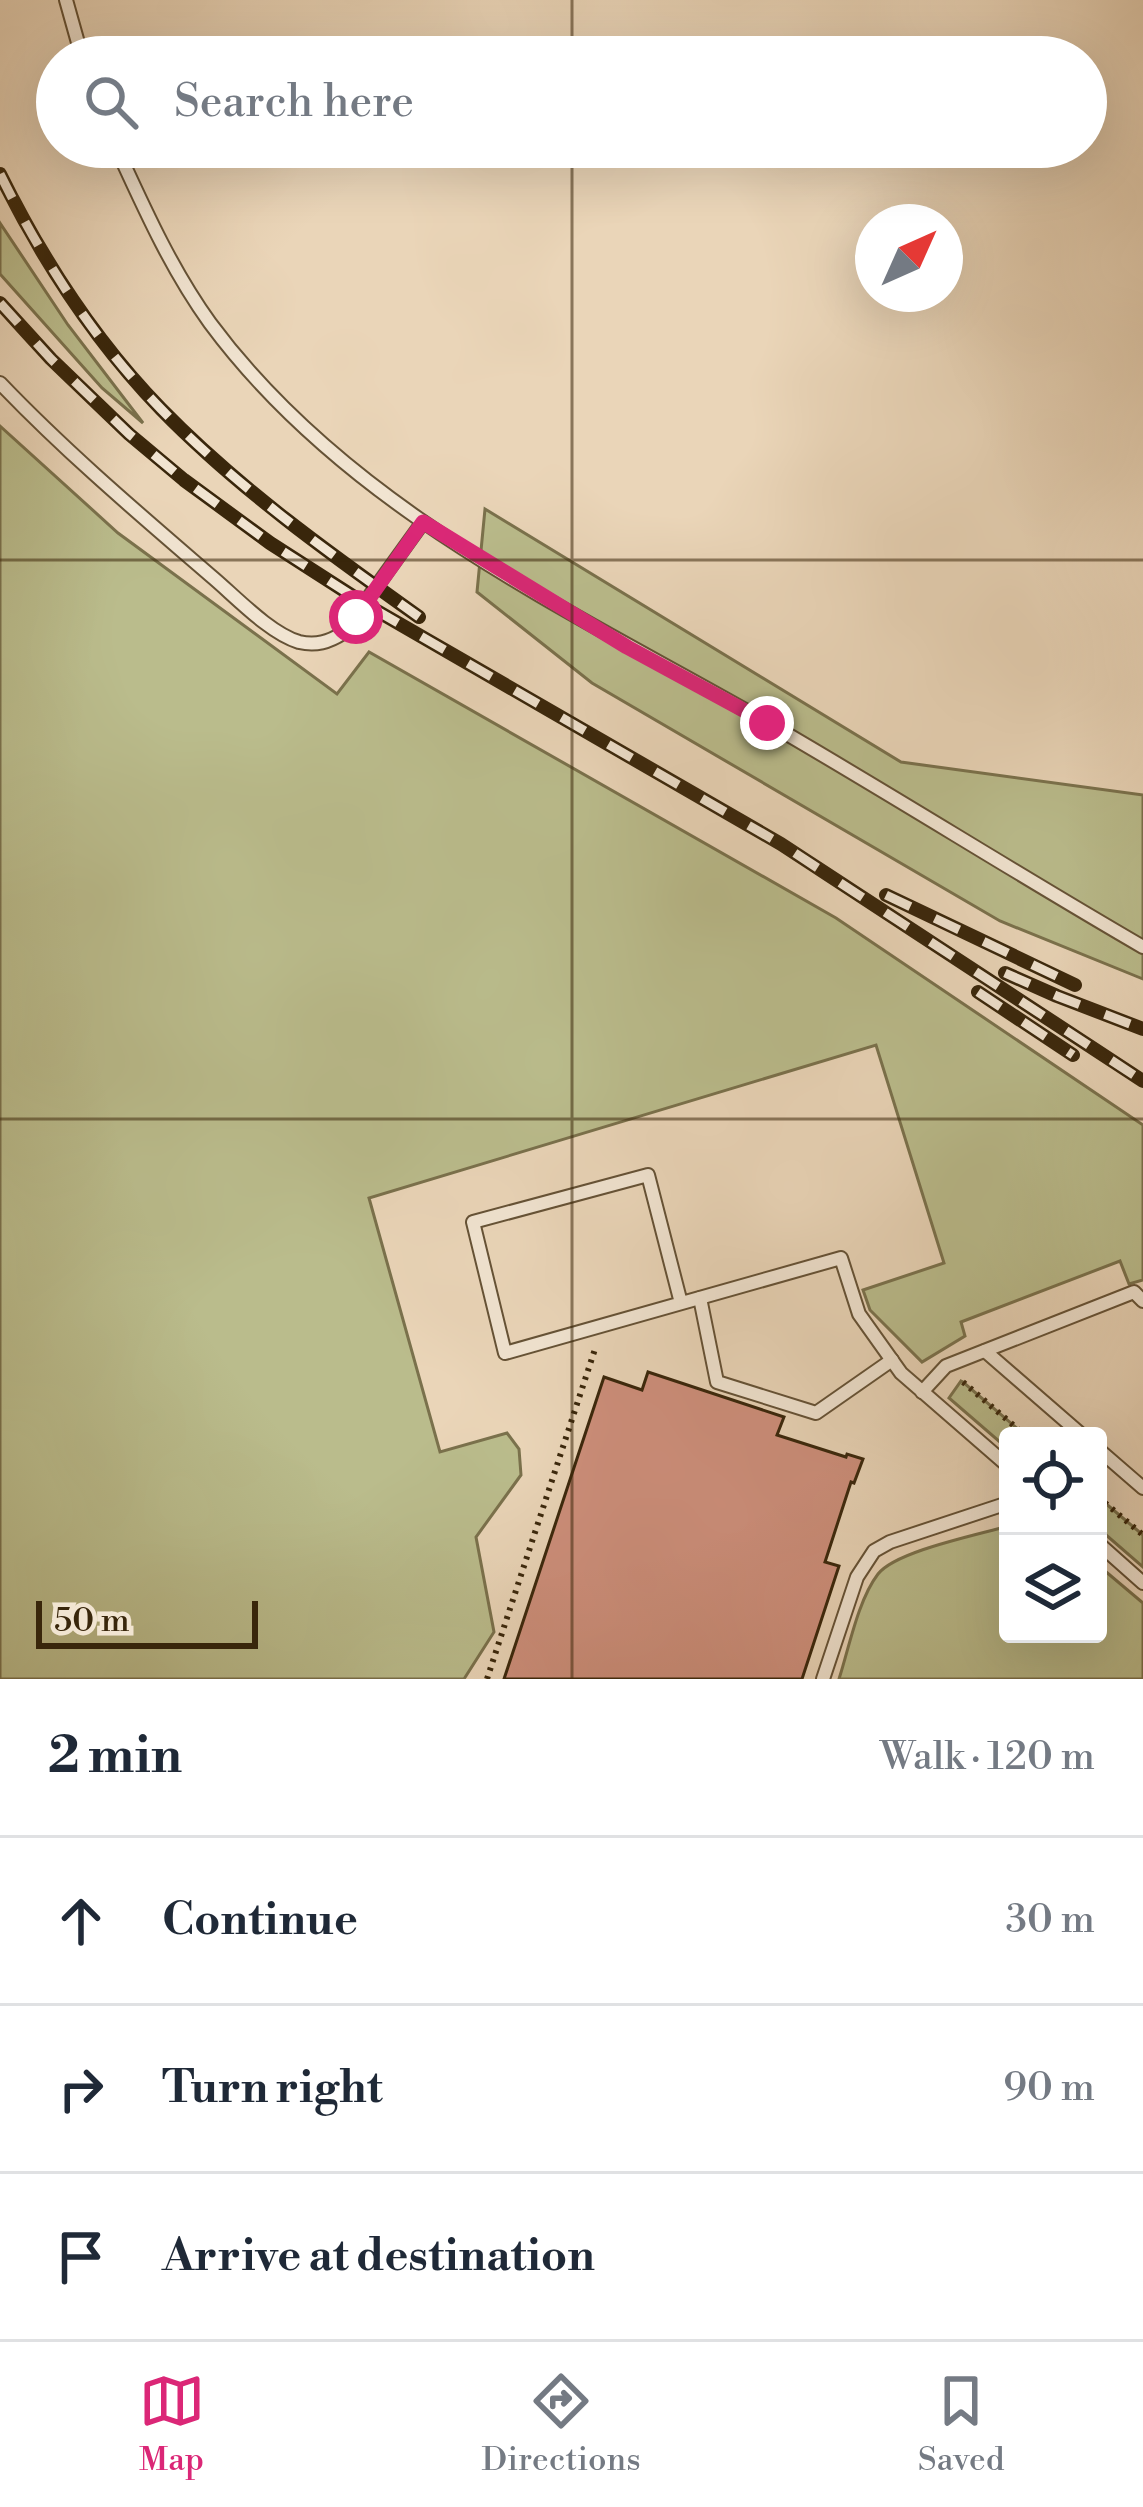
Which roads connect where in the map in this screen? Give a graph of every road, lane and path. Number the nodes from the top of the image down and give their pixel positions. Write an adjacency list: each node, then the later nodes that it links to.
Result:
1 (66, 0): 2 (lane)
2 (76, 36)
3 (126, 168): 5 (lane)
4 (0, 383): 5 (lane)
5 (423, 522): 6 (lane)
6 (1143, 947)
7 (700, 1298): 9 (lane); 12 (lane); 12 (lane)
8 (1143, 1301): 11 (lane)
9 (681, 1303): 10 (lane); 10 (lane)
10 (603, 1325): 25 (path)
11 (986, 1351): 13 (lane); 16 (lane)
12 (892, 1360): 14 (lane)
13 (946, 1366): 14 (lane); 15 (path)
14 (922, 1392): 18 (lane)
15 (1016, 1427)
16 (1074, 1427)
17 (1107, 1457): 19 (lane)
18 (999, 1458)
19 (1143, 1488)
20 (999, 1505): 26 (lane)
21 (1107, 1505): 22 (path)
22 (1143, 1535)
23 (1107, 1552): 24 (lane)
24 (1143, 1582)
25 (487, 1679)
26 (824, 1679)

